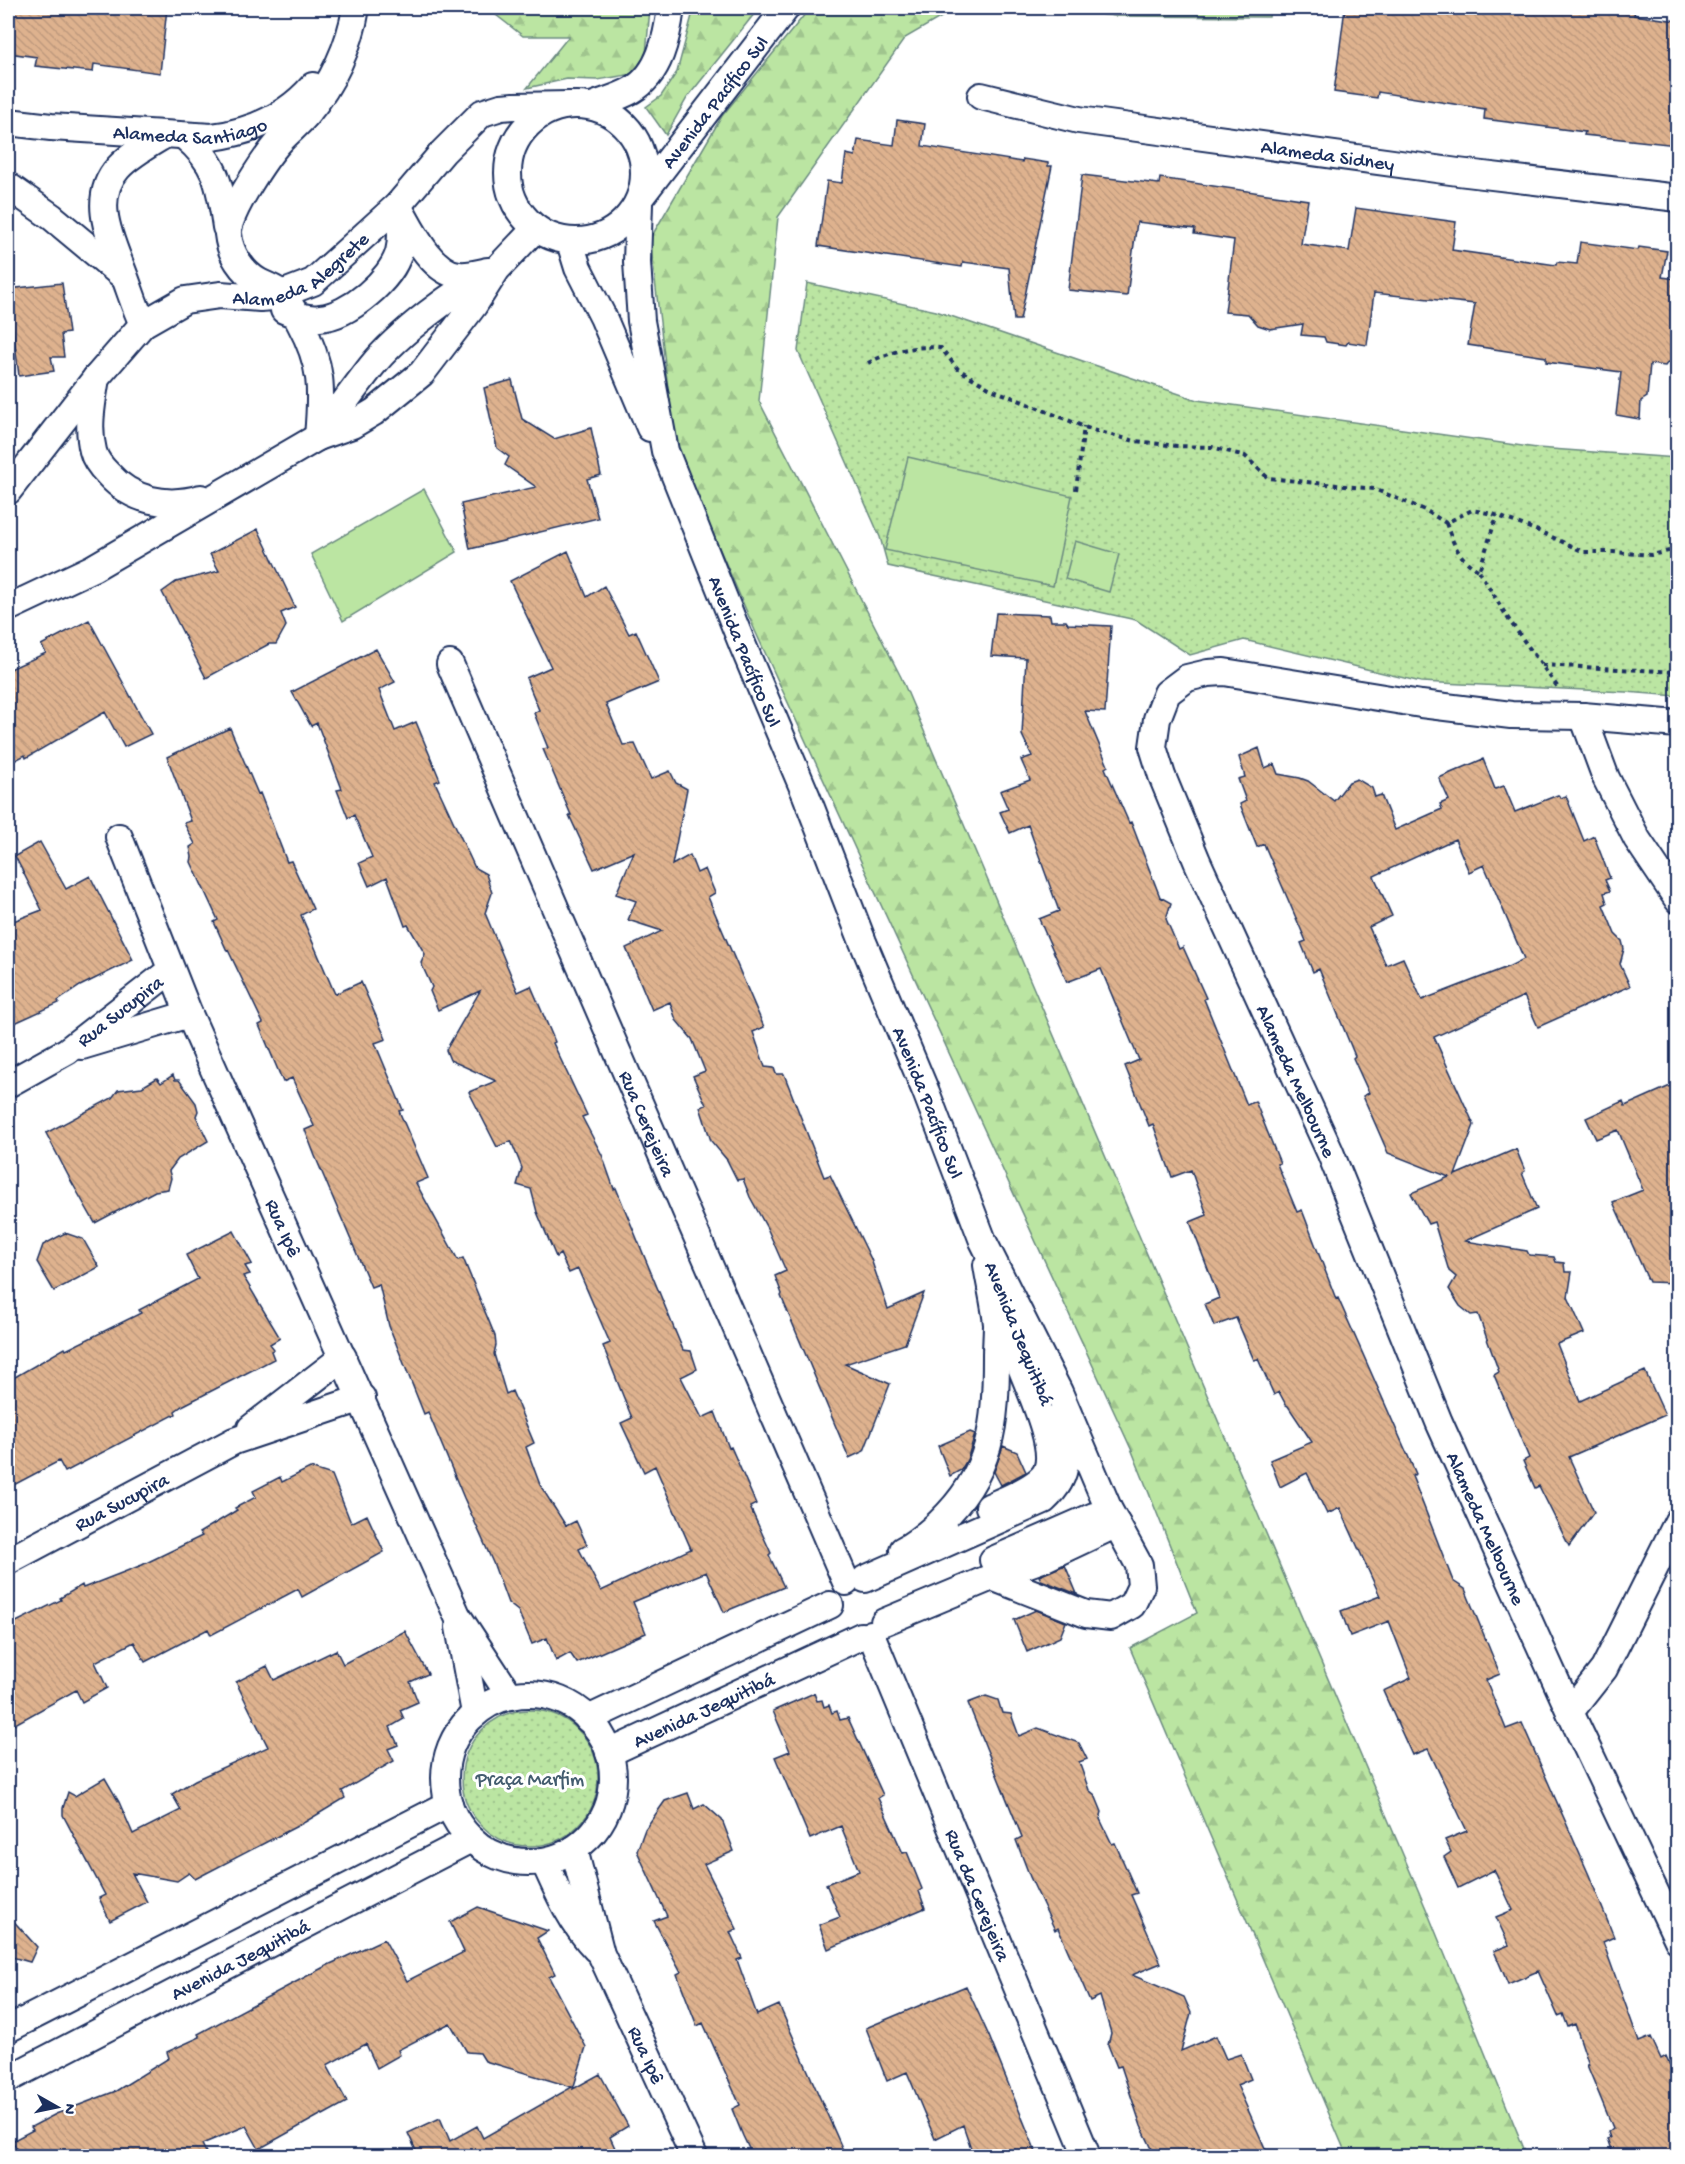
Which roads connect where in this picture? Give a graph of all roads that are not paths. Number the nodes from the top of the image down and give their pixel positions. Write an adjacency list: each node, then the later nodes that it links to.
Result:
1 (356, 8): 4 (street)
2 (671, 8): 6 (street)
3 (786, 8): 11 (street, Avenida Pacífico Sul)
4 (345, 54): 8 (street, Alameda Santiago); 14 (street)
5 (981, 96): 10 (street, Alameda Sidney)
6 (581, 105): 11 (street); 12 (street, Alameda Alegrete); 13 (street)
7 (8, 122): 8 (street, Alameda Santiago)
8 (174, 136): 14 (street); 17 (street)
9 (8, 186): 17 (street)
10 (1677, 198)
11 (640, 200): 15 (street); 22 (street, Avenida Pacífico Sul)
12 (398, 205): 16 (street); 18 (street, Alameda Alegrete); 18 (street)
13 (535, 229): 15 (street); 16 (street)
14 (227, 233): 18 (street)
15 (570, 242): 22 (street, Avenida Pacífico Sul)
16 (497, 269): 21 (street); 21 (street)
17 (125, 277): 19 (street)
18 (280, 303): 19 (street, Alameda Alegrete); 21 (street)
19 (143, 324): 20 (street, Alameda Alegrete)
20 (96, 378): 23 (street, Alameda Alegrete); 24 (street)
21 (318, 438): 24 (street)
22 (665, 451): 35 (street, Avenida Pacífico Sul)
23 (8, 491)
24 (223, 491): 25 (street)
25 (9, 606)
26 (450, 664): 44 (street, Rua Cerejeira)
27 (1580, 716): 28 (street, Alameda Melbourne); 30 (street); 49 (street, Alameda Melbourne)
28 (1677, 724)
29 (119, 837): 31 (street, Rua Ipê)
30 (1677, 900)
31 (171, 970): 32 (street, Rua Ipê); 33 (street, Rua Sucupira)
32 (189, 1014): 33 (street, Rua Sucupira); 36 (street, Rua Ipê)
33 (68, 1051): 34 (street, Rua Sucupira)
34 (8, 1084)
35 (983, 1241): 39 (street, Avenida Pacífico Sul); 41 (street); 41 (street, Avenida Jequitibá); 44 (street, Avenida Jequitibá)
36 (343, 1357): 37 (street, Rua Ipê); 38 (street, Rua Sucupira)
37 (362, 1398): 38 (street, Rua Sucupira); 46 (street, Rua Ipê)
38 (234, 1441): 42 (street, Rua Sucupira)
39 (1113, 1517): 43 (street, Avenida Jequitibá); 43 (street, Avenida Pacífico Sul); 47 (street, Avenida Jequitibá)
40 (1677, 1521): 49 (street)
41 (918, 1543): 44 (street)
42 (8, 1560)
43 (992, 1578): 47 (street, Avenida Jequitibá)
44 (856, 1580): 45 (street); 47 (street)
45 (830, 1605): 47 (street); 51 (street, Avenida Jequitibá)
46 (457, 1615): 48 (street, Rua Ipê); 50 (street, Rua Ipê)
47 (876, 1624): 52 (street, Avenida Jequitibá); 62 (street, Rua da Cerejeira)
48 (510, 1696): 50 (street); 51 (street)
49 (1570, 1712): 57 (street, Alameda Melbourne)
50 (475, 1713): 53 (street)
51 (588, 1719): 52 (street)
52 (609, 1753): 55 (street)
53 (449, 1804): 54 (street); 59 (street)
54 (471, 1839): 56 (street); 60 (street, Avenida Jequitibá)
55 (574, 1849): 56 (street); 58 (street, Rua Ipê)
56 (544, 1861): 58 (street, Rua Ipê)
57 (1677, 1941)
58 (601, 1954): 61 (street, Rua Ipê)
59 (8, 2030)
60 (8, 2079)
61 (688, 2154)
62 (1087, 2157)

